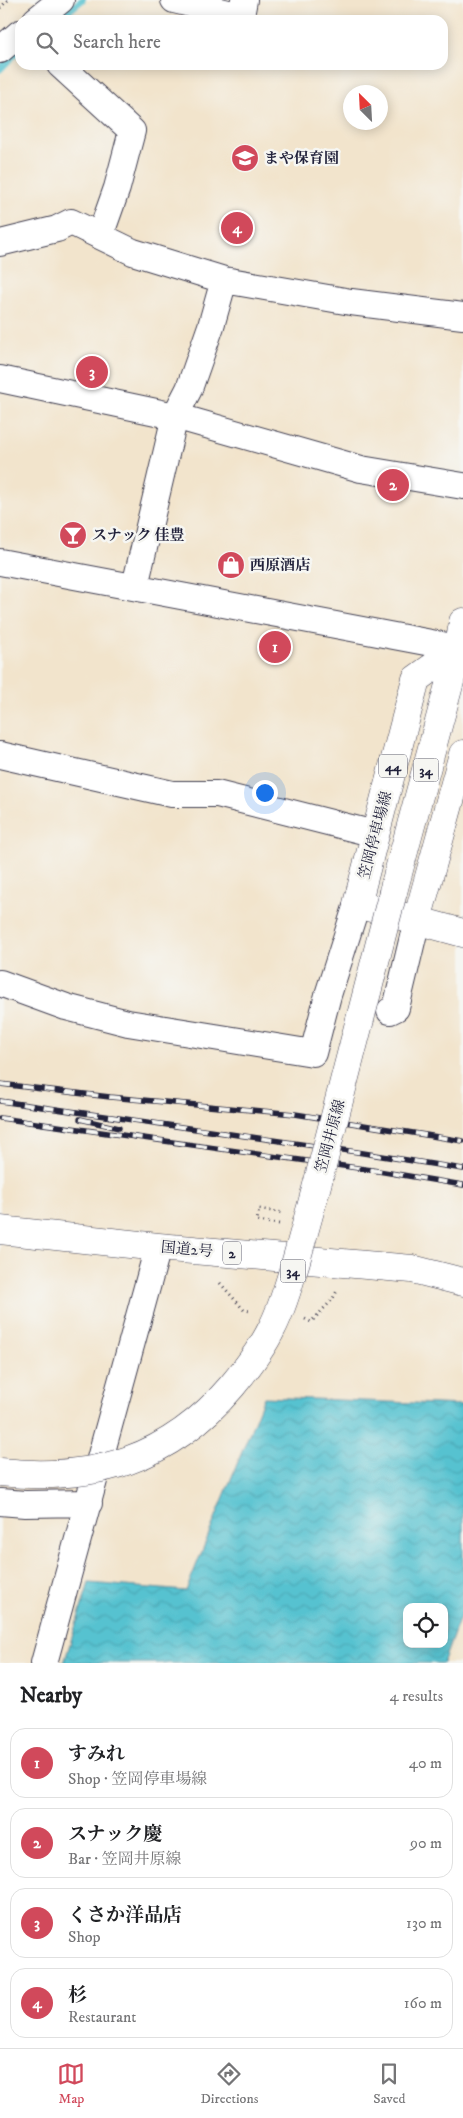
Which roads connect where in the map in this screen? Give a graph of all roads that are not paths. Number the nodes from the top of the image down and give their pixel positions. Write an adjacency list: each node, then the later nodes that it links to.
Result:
1 (62, 0): 4 (street)
2 (174, 0): 5 (street)
3 (244, 0): 6 (street)
4 (42, 15)
5 (237, 15)
6 (241, 15)
7 (15, 37): 8 (street)
8 (0, 50)
9 (65, 70): 10 (street)
10 (100, 236): 11 (street); 12 (street)
11 (2, 243)
12 (224, 280): 13 (street); 15 (street)
13 (463, 316)
14 (0, 379): 15 (street)
15 (175, 416): 16 (street); 18 (street)
16 (463, 486)
17 (0, 562): 18 (street)
18 (135, 586): 19 (street)
19 (462, 644): 22 (main road, 笠岡停車場線 / 44); 31 (main road, 笠岡井原線 / 34, bridge)
20 (463, 754): 24 (main road)
21 (0, 755): 22 (street)
22 (375, 834): 23 (main road, 笠岡停車場線 / 44)
23 (357, 904): 24 (main road); 26 (street)
24 (417, 920): 25 (main road); 27 (street)
25 (463, 933)
26 (0, 983)
27 (390, 1011)
28 (0, 1230): 29 (main road, 国道2号 / 2)
29 (158, 1247): 30 (main road, 国道2号 / 2); 33 (street)
30 (458, 1277)
31 (0, 1472)
32 (0, 1502): 33 (street)
33 (89, 1502): 34 (street)
34 (44, 1663)

